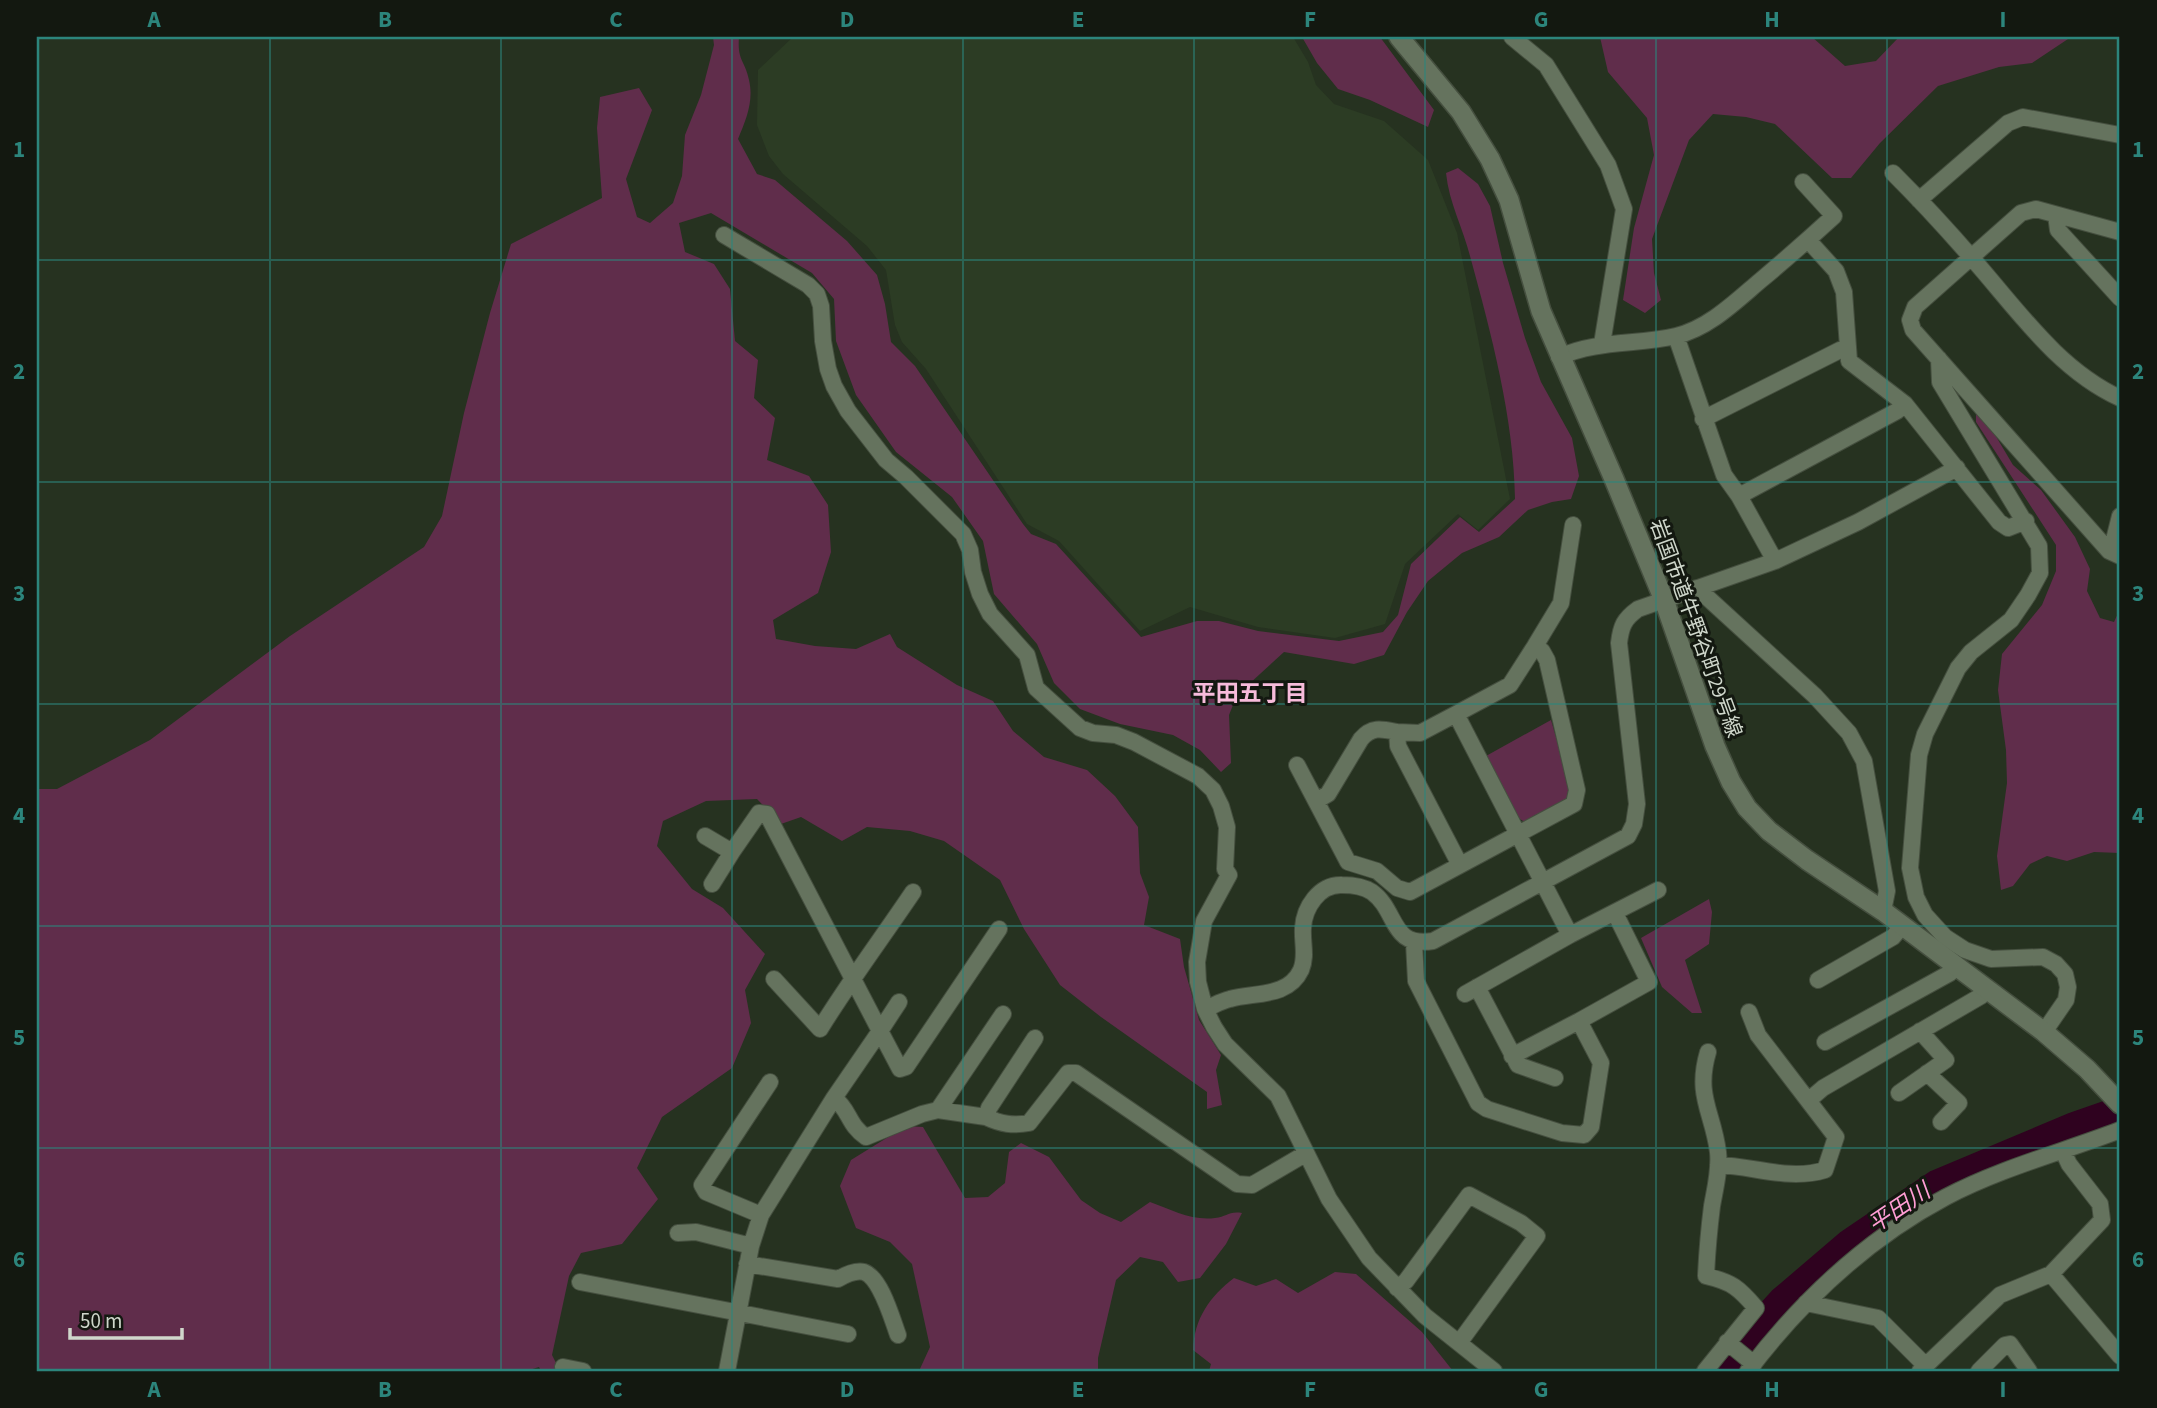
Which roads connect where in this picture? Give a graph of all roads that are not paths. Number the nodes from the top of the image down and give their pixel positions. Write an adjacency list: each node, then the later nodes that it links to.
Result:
1 (1399, 37): 16 (street, 岩国市道牛野谷町29号線)
2 (1511, 37): 14 (street)
3 (2120, 135): 6 (street)
4 (1893, 173): 6 (street)
5 (1803, 182): 10 (street)
6 (1919, 200): 11 (street)
7 (2056, 215): 8 (street); 11 (street); 12 (street)
8 (2120, 232)
9 (724, 235): 55 (street)
10 (1808, 240): 13 (street); 15 (street)
11 (1972, 258): 17 (street); 18 (street)
12 (2120, 298)
13 (1676, 336): 14 (street); 20 (street)
14 (1602, 344): 16 (street)
15 (1847, 349): 19 (street); 20 (street)
16 (1559, 357): 29 (street, 岩国市道牛野谷町29号線)
17 (1940, 359): 24 (street); 26 (street)
18 (2120, 398)
19 (1905, 404): 21 (street); 22 (street)
20 (1703, 419): 22 (street)
21 (1957, 468): 24 (street); 27 (street)
22 (1739, 496): 27 (street)
23 (2120, 516): 26 (street)
24 (2026, 521): 61 (street)
25 (1573, 525): 30 (street)
26 (2114, 554)
27 (1775, 561): 28 (street)
28 (1697, 588): 29 (street); 43 (street)
29 (1664, 600): 39 (street); 43 (street, 岩国市道牛野谷町29号線)
30 (1535, 646): 31 (street); 35 (street)
31 (1456, 714): 32 (street); 35 (street)
32 (1397, 732): 34 (street); 38 (street)
33 (1297, 765): 34 (street)
34 (1318, 800): 38 (street)
35 (1518, 834): 38 (street); 39 (street)
36 (705, 836): 37 (street)
37 (732, 852): 40 (street); 50 (street)
38 (1460, 865)
39 (1543, 883): 47 (street); 48 (street)
40 (712, 884)
41 (1658, 890): 44 (street)
42 (913, 892): 50 (street)
43 (1883, 911): 45 (street, 岩国市道牛野谷町29号線)
44 (1615, 913): 47 (street); 58 (street)
45 (1903, 925): 49 (street, 岩国市道牛野谷町29号線); 52 (street)
46 (999, 929): 59 (street)
47 (1570, 935): 65 (street)
48 (1415, 942): 55 (street); 58 (street)
49 (1956, 966): 53 (street, 岩国市道牛野谷町29号線); 63 (street)
50 (854, 976): 51 (street); 59 (street)
51 (774, 979)
52 (1818, 980)
53 (1986, 989): 60 (street); 61 (street, 岩国市道牛野谷町29号線)
54 (899, 1002): 59 (street)
55 (1205, 1009): 78 (street)
56 (1749, 1012): 72 (street)
57 (1003, 1014): 73 (street)
58 (1579, 1021): 65 (street)
59 (880, 1031): 71 (street)
60 (1920, 1031): 66 (street); 72 (street)
61 (2044, 1032): 70 (street, 岩国市道牛野谷町29号線)
62 (1035, 1038): 74 (street)
63 (1825, 1042)
64 (1708, 1052): 79 (street)
65 (1513, 1056): 67 (street)
66 (1927, 1073): 69 (street); 75 (street)
67 (1555, 1077)
68 (770, 1082): 80 (street)
69 (1899, 1093)
70 (2116, 1095)
71 (834, 1098): 73 (street); 80 (street)
72 (1809, 1100): 79 (street)
73 (938, 1111): 74 (street)
74 (986, 1117): 78 (street)
75 (1941, 1122)
76 (2120, 1130): 77 (street)
77 (2063, 1151): 84 (street); 87 (street)
78 (1305, 1154): 86 (street)
79 (1718, 1165): 92 (street)
80 (761, 1215): 82 (street)
81 (678, 1233): 82 (street)
82 (751, 1246): 83 (street)
83 (747, 1264): 88 (street); 90 (street)
84 (2051, 1274): 93 (street); 96 (street)
85 (580, 1282): 88 (street)
86 (1397, 1288): 91 (street); 91 (street)
87 (1806, 1303): 94 (street); 96 (street)
88 (738, 1312): 89 (street); 98 (street)
89 (848, 1334)
90 (898, 1335)
91 (1459, 1343): 99 (street)
92 (1729, 1343): 94 (street); 100 (street)
93 (2120, 1356)
94 (1750, 1364)
95 (563, 1367): 97 (street)
96 (1923, 1368)
97 (583, 1371)
98 (727, 1371)
99 (1493, 1371)
100 (1705, 1371)
101 (1979, 1371): 102 (street)
102 (2029, 1371)

